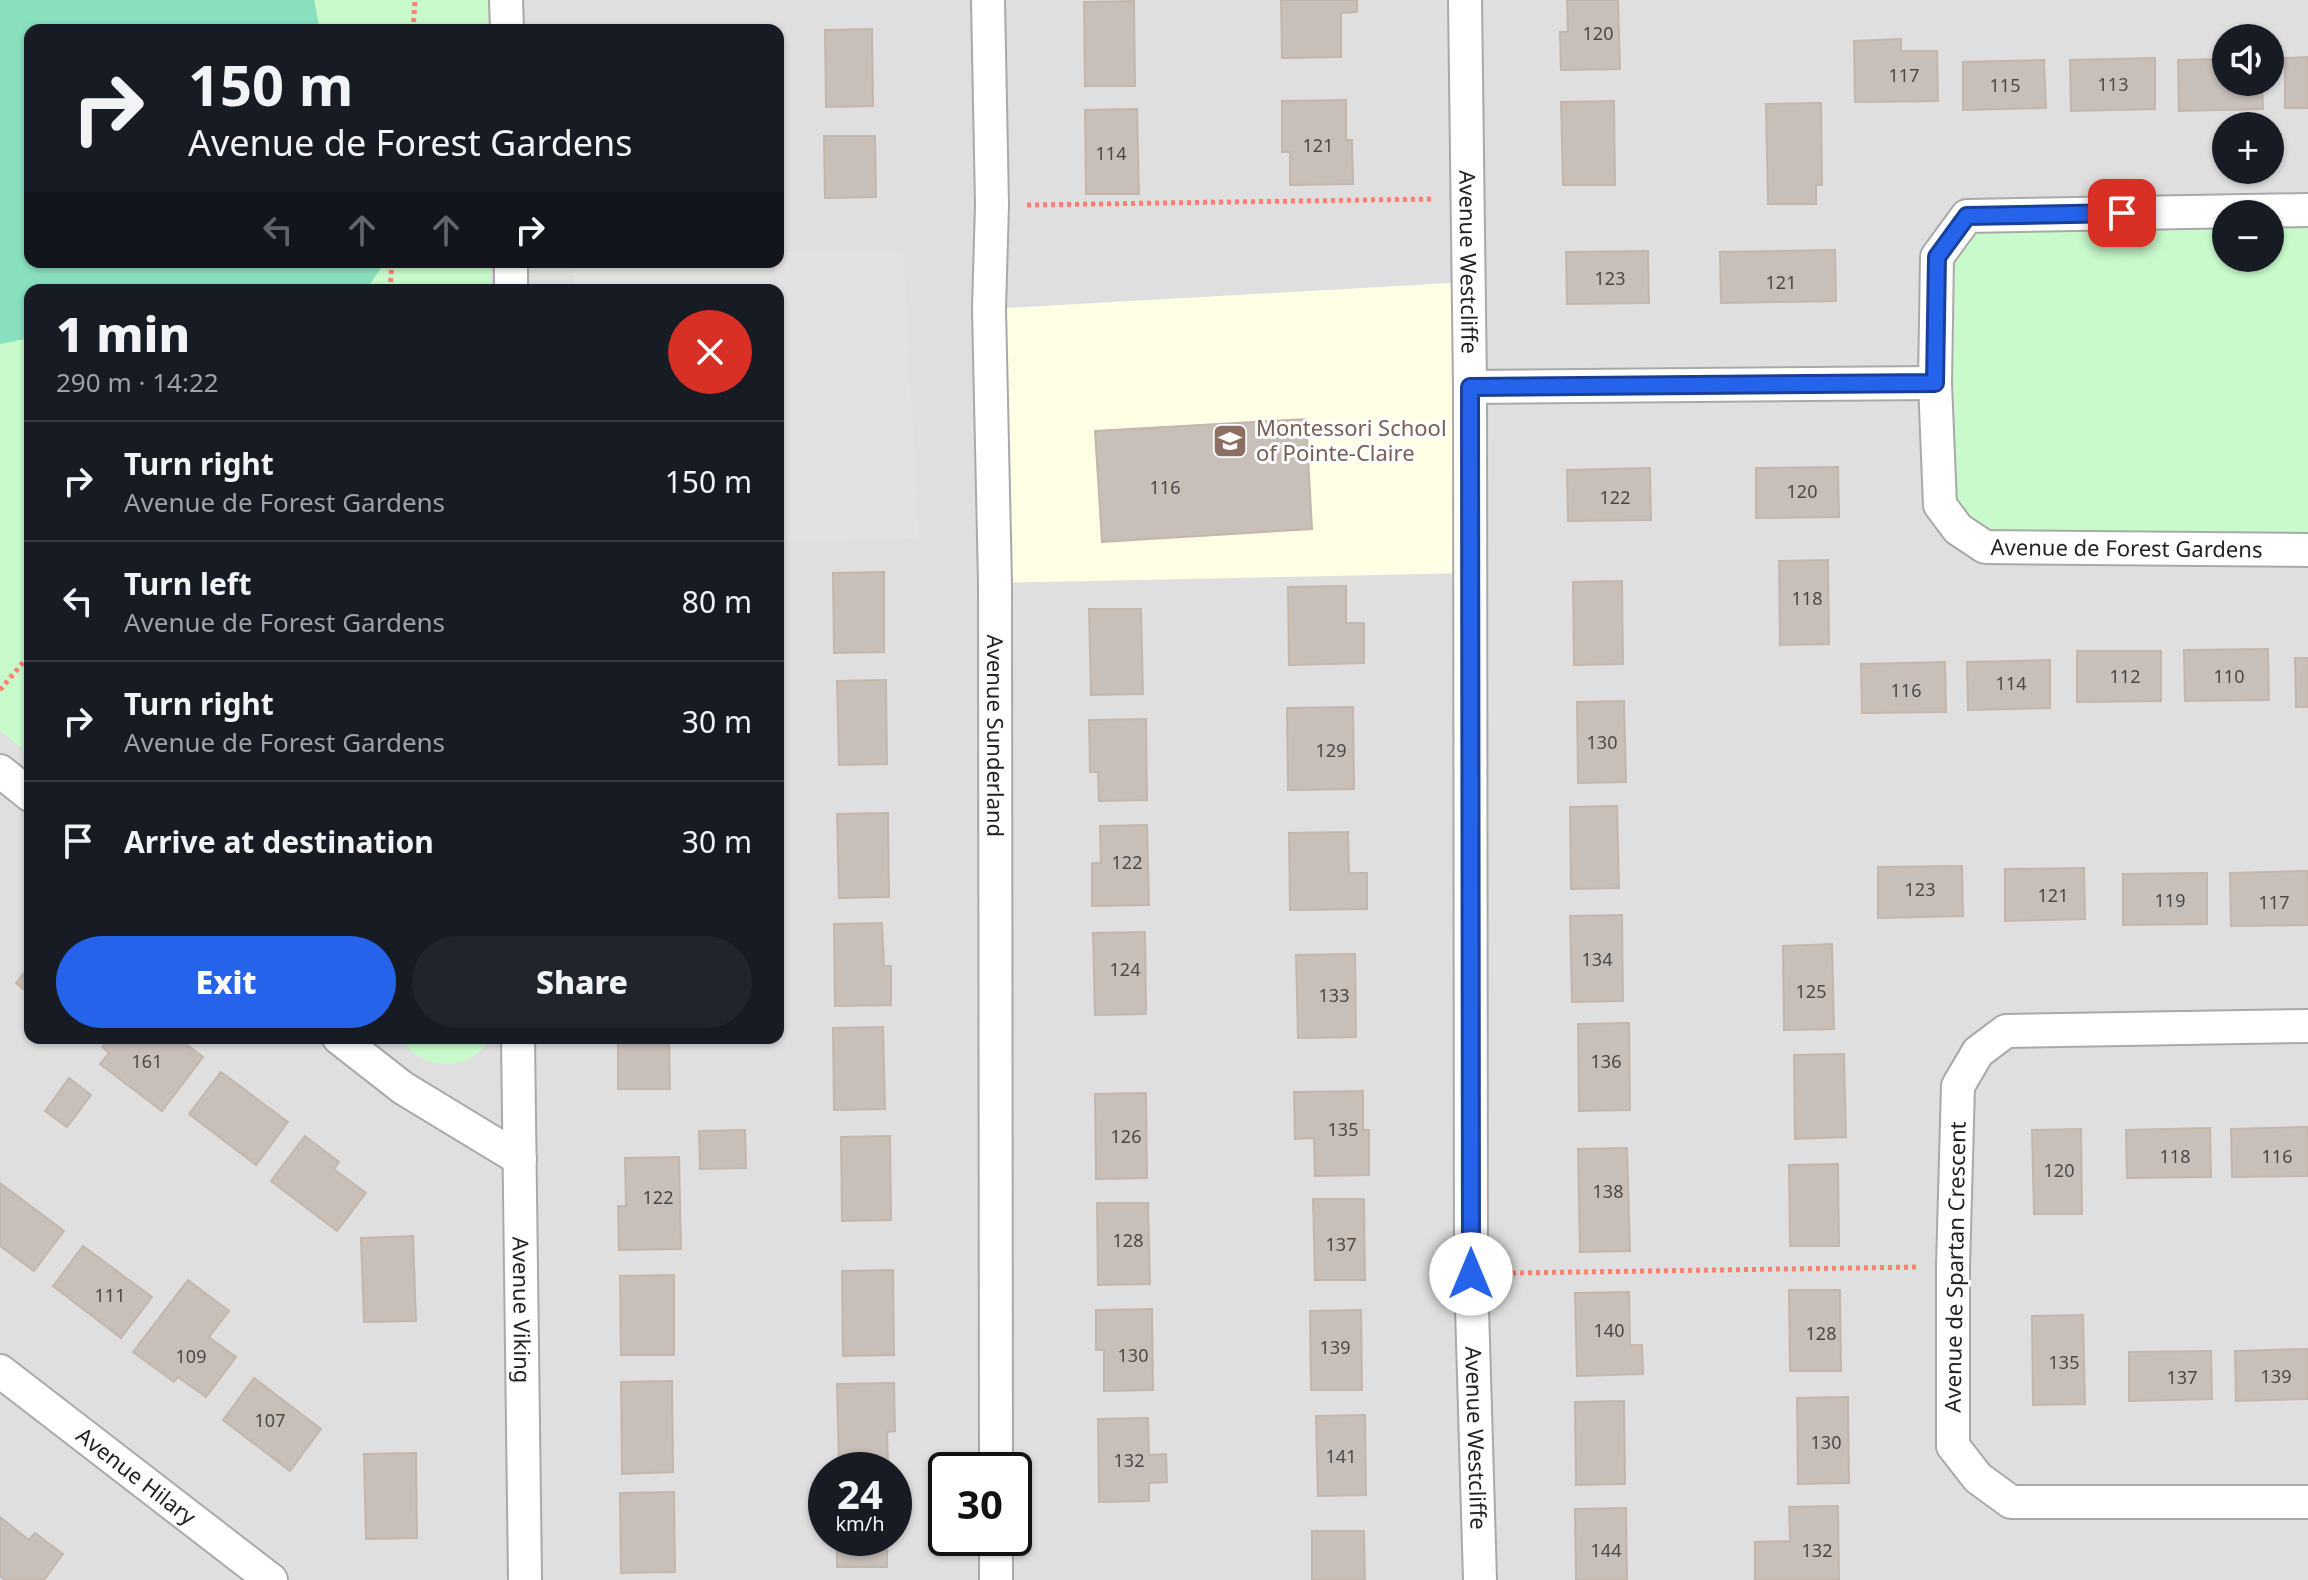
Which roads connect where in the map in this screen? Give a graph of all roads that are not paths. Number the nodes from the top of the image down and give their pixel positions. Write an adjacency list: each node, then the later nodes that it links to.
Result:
1 (506, 0): 4 (street)
2 (988, 0): 16 (street, Avenue Sunderland)
3 (1465, 0): 7 (street, Avenue Westcliffe)
4 (507, 24)
5 (2308, 210): 6 (street, Avenue de Forest Gardens)
6 (1935, 383): 7 (street); 8 (street, Avenue de Forest Gardens)
7 (1470, 387): 22 (street, Avenue Westcliffe)
8 (2308, 550)
9 (0, 771): 10 (street)
10 (24, 790)
11 (2308, 1026): 17 (street, Avenue de Spartan Crescent)
12 (347, 1044): 14 (street)
13 (518, 1044): 14 (street, Avenue Viking)
14 (520, 1159): 20 (street, Avenue Viking)
15 (0, 1371): 19 (street, Avenue Hilary)
16 (996, 1452)
17 (2308, 1502)
18 (996, 1556): 21 (street)
19 (271, 1580)
20 (525, 1580)
21 (996, 1580)
22 (1480, 1580)

